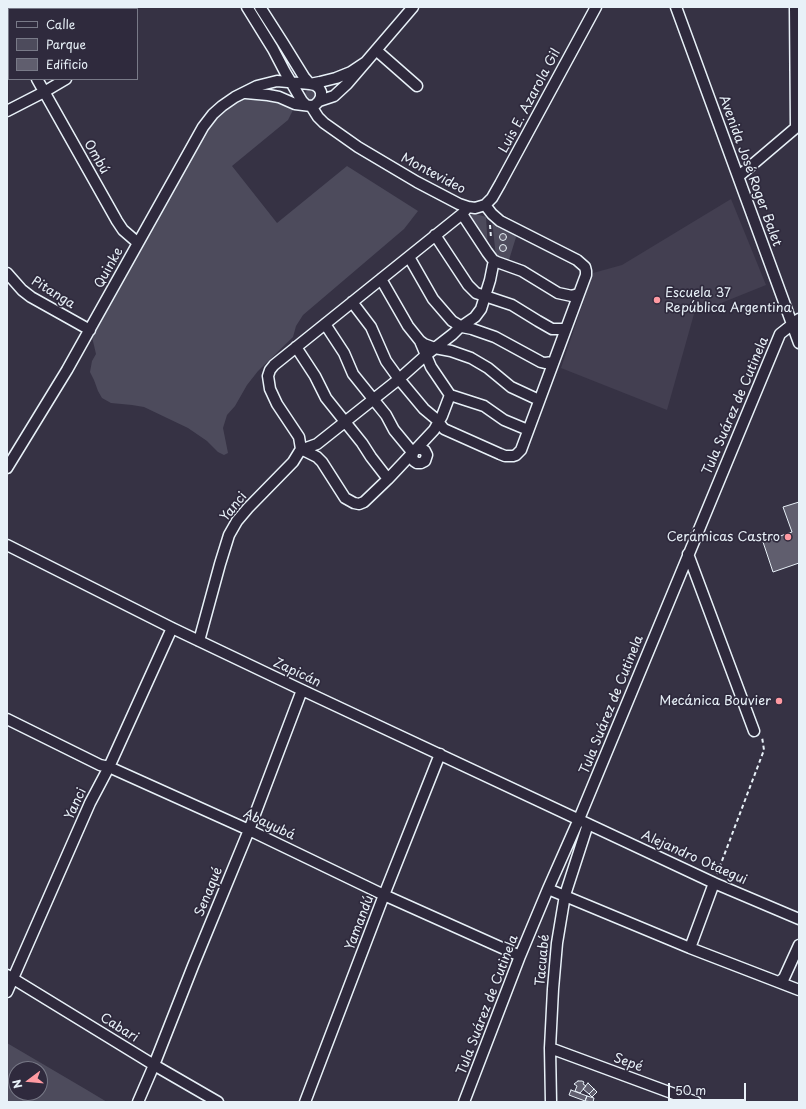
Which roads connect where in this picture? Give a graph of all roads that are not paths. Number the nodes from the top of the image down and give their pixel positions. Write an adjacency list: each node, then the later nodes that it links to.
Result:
1 (247, 7): 11 (street)
2 (260, 7): 12 (street)
3 (413, 7): 7 (street, Quinke)
4 (596, 7): 20 (street, Luis E. Azarola Gil)
5 (676, 7): 19 (street, Avenida José Roger Balet)
6 (795, 7): 18 (street)
7 (376, 50): 8 (street, Quinke); 13 (street)
8 (366, 62): 12 (street, Quinke); 16 (street, Quinke)
9 (38, 80): 14 (street, Ombú)
10 (64, 80): 14 (street)
11 (291, 82): 12 (street, Quinke); 15 (street, Quinke); 16 (street)
12 (310, 84): 16 (street); 16 (street)
13 (417, 86)
14 (44, 92): 17 (street); 23 (street, Ombú)
15 (244, 93): 16 (street); 23 (street, Quinke)
16 (309, 102): 21 (street, Montevideo)
17 (7, 111)
18 (798, 126): 19 (street)
19 (738, 176): 31 (street, Avenida José Roger Balet)
20 (484, 205): 21 (street, Montevideo); 28 (street)
21 (465, 211): 22 (street); 28 (street)
22 (435, 235): 24 (street); 29 (street)
23 (138, 243): 35 (street, Quinke)
24 (409, 257): 27 (street); 33 (street)
25 (493, 265): 29 (street)
26 (7, 273): 35 (street, Pitanga)
27 (380, 279): 30 (street); 36 (street)
28 (578, 294): 34 (street)
29 (485, 297): 33 (street); 34 (street)
30 (352, 302): 32 (street); 42 (street)
31 (796, 322): 37 (street, Avenida José Roger Balet); 54 (street, Tula Suárez de Cutinela)
32 (325, 324): 38 (street); 44 (street)
33 (462, 326): 39 (street); 41 (street)
34 (566, 329): 41 (street)
35 (90, 330): 51 (street, Quinke)
36 (420, 340): 39 (street); 40 (street)
37 (799, 343)
38 (296, 347): 46 (street); 49 (street)
39 (435, 348): 40 (street); 45 (street)
40 (426, 355): 42 (street); 43 (street)
41 (553, 362): 45 (street)
42 (399, 379): 44 (street); 47 (street)
43 (450, 394): 47 (street); 48 (street)
44 (373, 400): 46 (street); 50 (street)
45 (539, 400): 48 (street)
46 (345, 422): 49 (street); 52 (street)
47 (438, 423): 48 (street); 50 (street)
48 (528, 430)
49 (301, 449): 52 (street); 56 (street, Yanci)
50 (415, 451): 52 (street)
51 (7, 468)
52 (388, 479)
53 (7, 545): 55 (street, Zapicán)
54 (688, 554): 59 (street); 62 (street, Tula Suárez de Cutinela)
55 (172, 628): 56 (street, Zapicán); 61 (street, Yanci)
56 (199, 641): 57 (street, Zapicán)
57 (302, 690): 60 (street, Zapicán); 64 (street, Senaqué)
58 (7, 718): 61 (street, Abayubá)
59 (754, 731)
60 (440, 754): 62 (street, Zapicán); 67 (street, Yamandú)
61 (109, 767): 64 (street, Abayubá); 73 (street, Yanci)
62 (579, 819): 63 (street, Alejandro Otaegui); 66 (street, Tula Suárez de Cutinela)
63 (588, 824): 65 (street, Alejandro Otaegui); 68 (street, Tacuabé)
64 (249, 830): 67 (street, Abayubá); 78 (street, Senaqué)
65 (714, 882): 69 (street, Alejandro Otaegui); 71 (street)
66 (548, 889): 68 (street); 72 (street, Tula Suárez de Cutinela)
67 (384, 895): 72 (street, Abayubá); 81 (street, Yamandú)
68 (565, 895): 71 (street); 77 (street, Tacuabé)
69 (799, 919)
70 (799, 945): 74 (street)
71 (690, 948): 74 (street)
72 (520, 956): 82 (street, Tula Suárez de Cutinela)
73 (10, 977): 76 (street, Yanci); 78 (street, Cabari)
74 (779, 982): 75 (street)
75 (799, 990)
76 (7, 992)
77 (550, 1048): 83 (street, Tacuabé); 84 (street, Sepé)
78 (154, 1065): 79 (street, Senaqué); 80 (street, Cabari)
79 (138, 1102)
80 (218, 1102)
81 (305, 1102)
82 (464, 1102)
83 (551, 1102)
84 (696, 1102)

